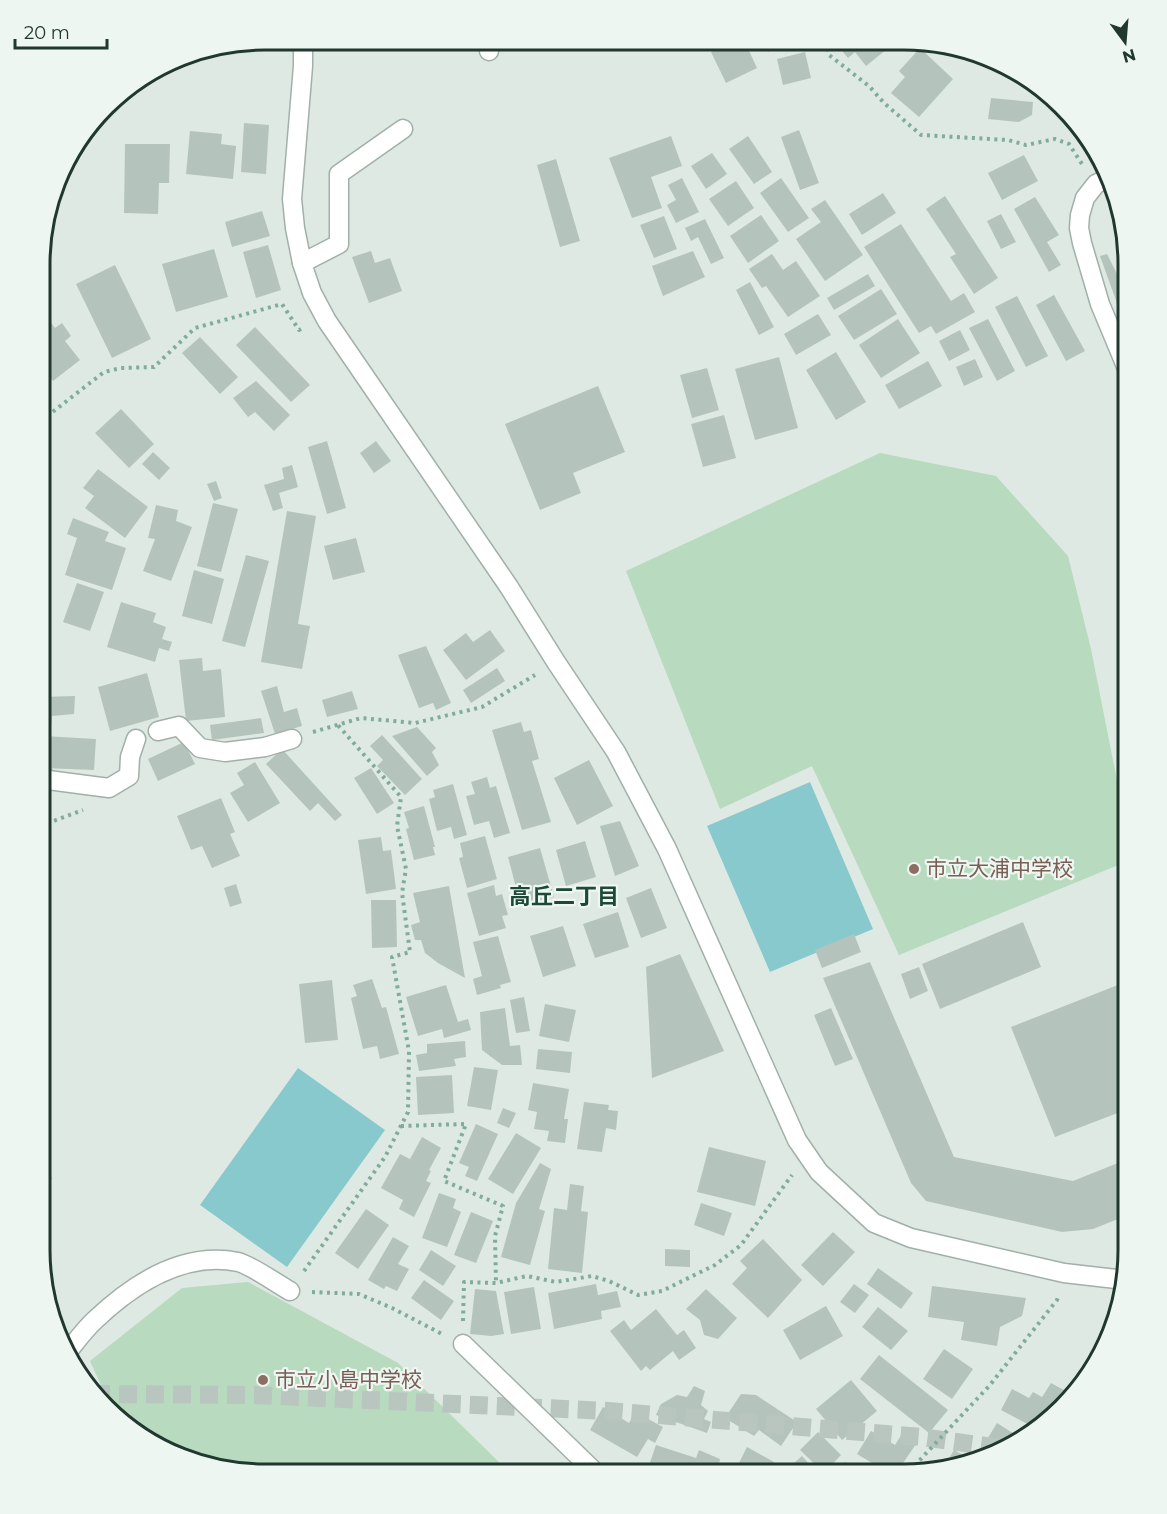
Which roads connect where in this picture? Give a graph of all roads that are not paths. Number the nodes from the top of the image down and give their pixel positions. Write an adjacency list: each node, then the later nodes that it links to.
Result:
1 (303, 50): 4 (street)
2 (403, 129): 4 (street)
3 (1101, 182): 5 (street)
4 (302, 263): 10 (street)
5 (1118, 347)
6 (158, 731): 7 (street)
7 (292, 738)
8 (136, 739): 9 (street)
9 (50, 780)
10 (1116, 1279)
11 (290, 1291): 13 (street)
12 (463, 1344): 14 (street)
13 (72, 1346)
14 (587, 1464)

